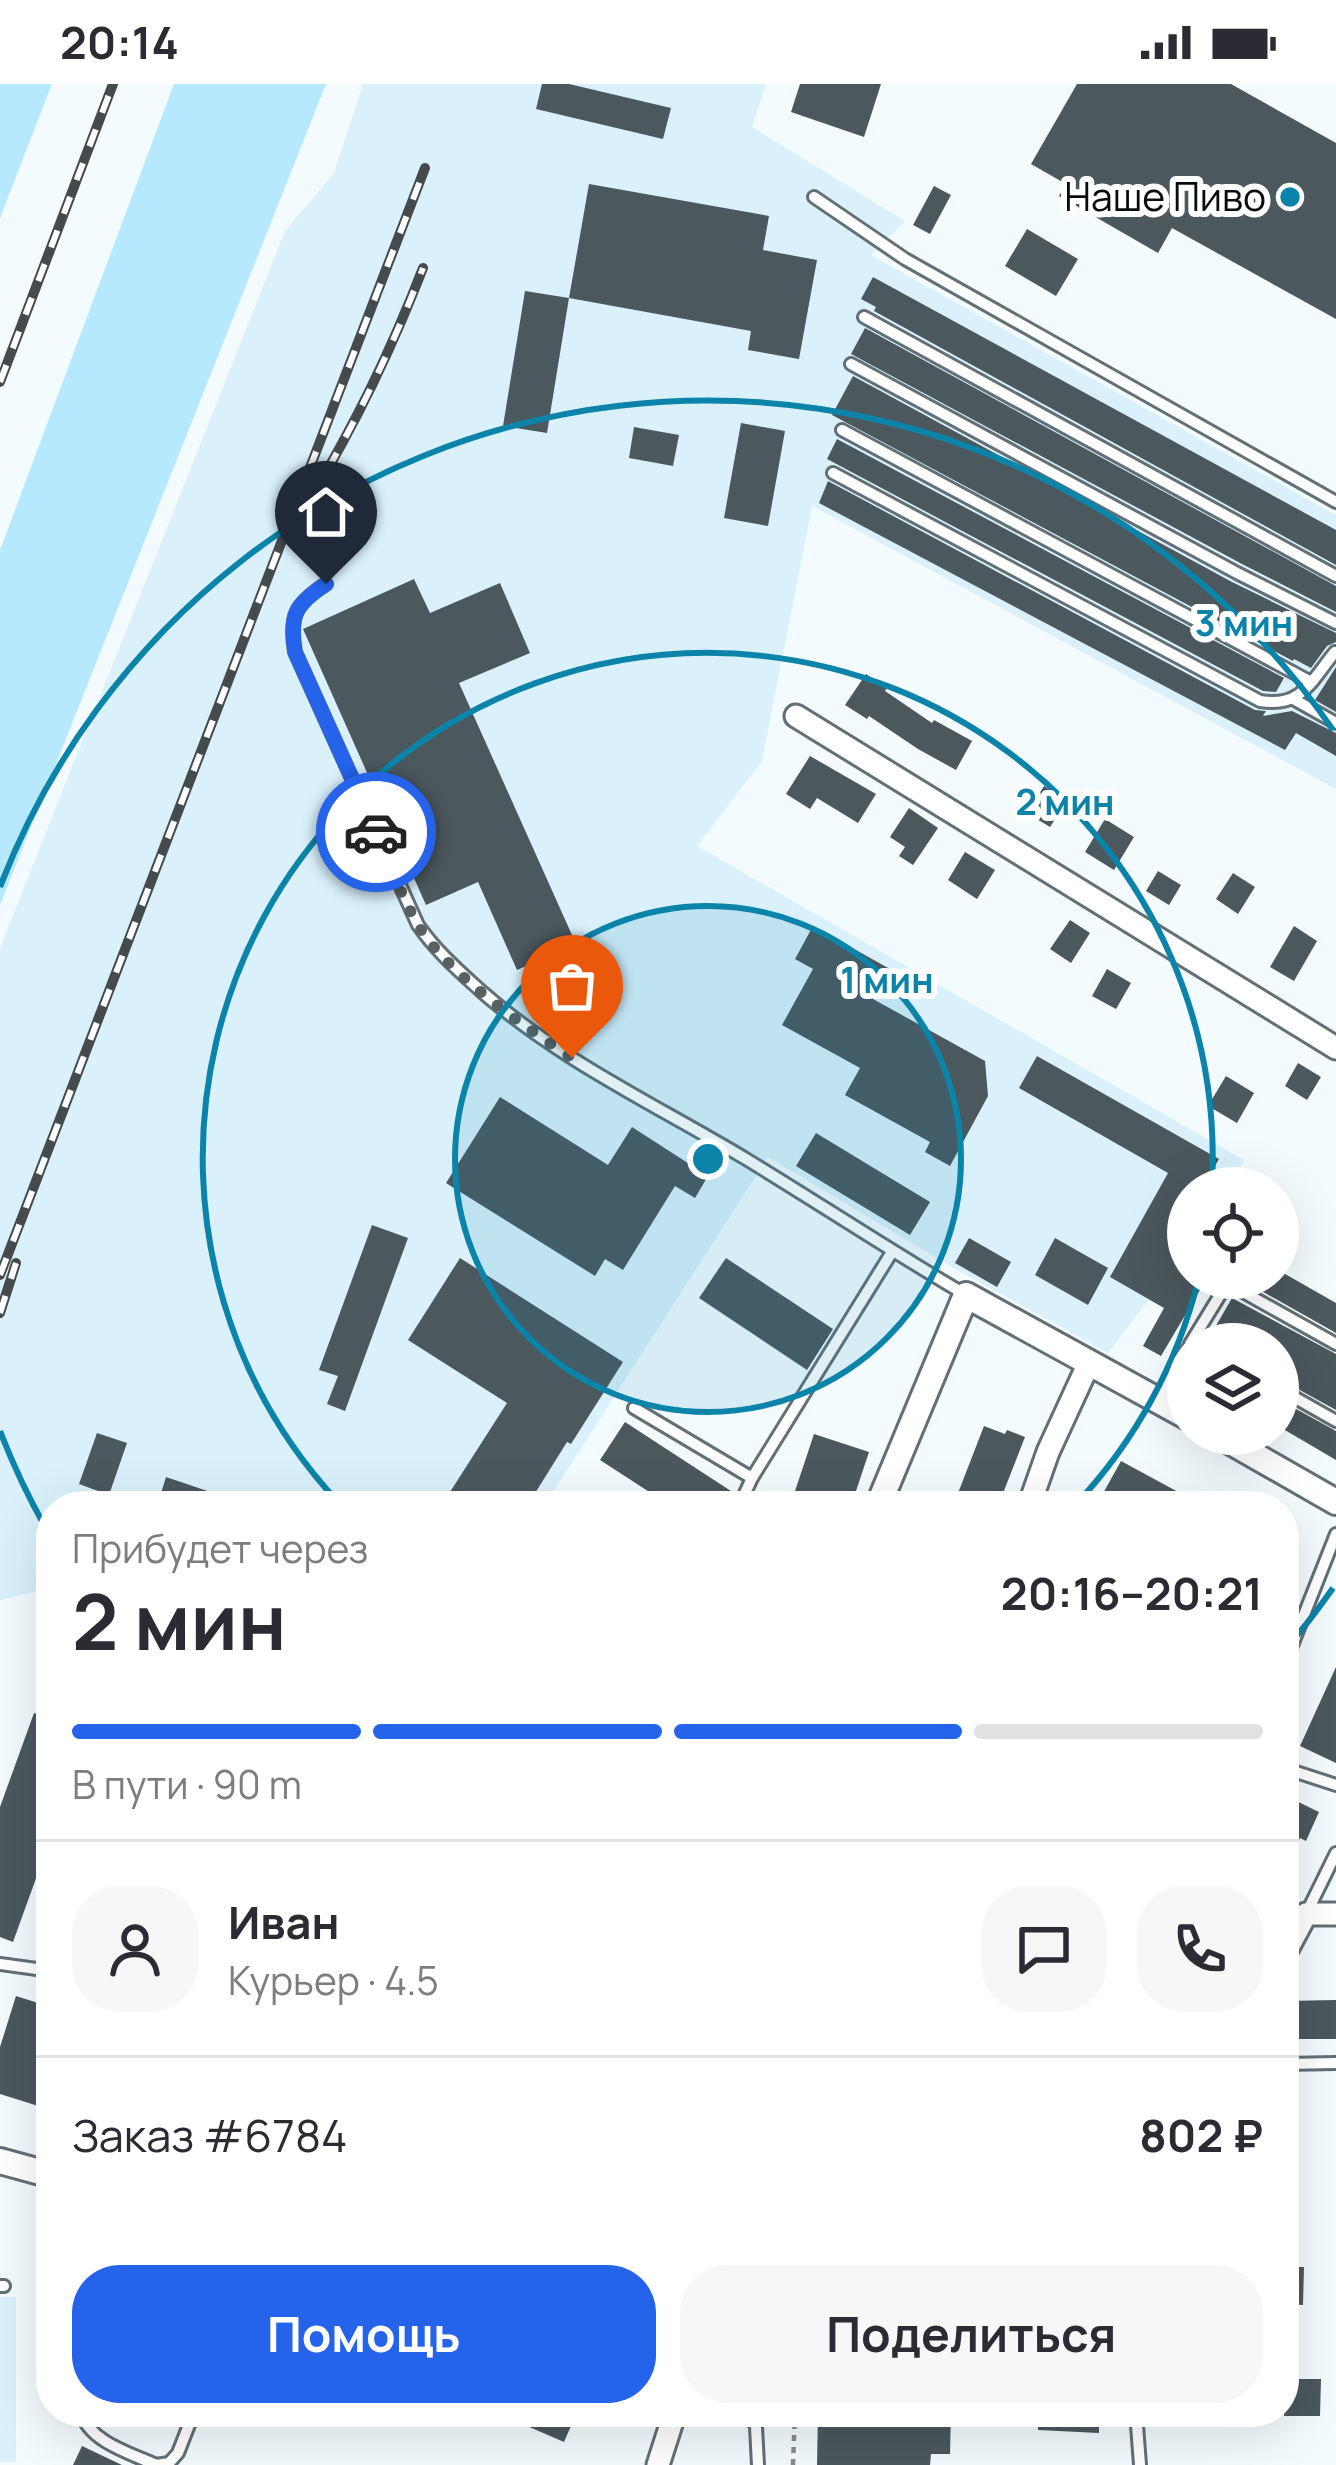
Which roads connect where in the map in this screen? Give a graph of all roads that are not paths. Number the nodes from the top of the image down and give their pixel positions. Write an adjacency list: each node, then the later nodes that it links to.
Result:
1 (814, 196): 6 (lane)
2 (864, 317): 7 (lane)
3 (851, 364): 9 (lane)
4 (842, 430): 11 (lane)
5 (833, 473): 12 (lane)
6 (1336, 502)
7 (1336, 576)
8 (326, 584): 16 (lane)
9 (1336, 623)
10 (1336, 651): 11 (lane)
11 (1311, 682): 12 (lane)
12 (1295, 700): 14 (lane)
13 (796, 716): 15 (street)
14 (1336, 723)
15 (1336, 1048)
16 (892, 1252): 17 (lane); 30 (lane)
17 (966, 1295): 22 (street); 32 (street)
18 (1204, 1323): 19 (lane)
19 (1298, 1323)
20 (1299, 1323): 21 (lane)
21 (1336, 1344)
22 (1088, 1365): 24 (street); 33 (street)
23 (1167, 1384): 24 (lane)
24 (1157, 1400): 26 (street)
25 (1299, 1400): 28 (lane)
26 (1167, 1406)
27 (634, 1408): 30 (lane)
28 (1336, 1421)
29 (1254, 1455): 34 (street)
30 (752, 1478): 31 (lane)
31 (746, 1491)
32 (884, 1491)
33 (1034, 1491)
34 (1336, 1502)
35 (1336, 1534): 36 (lane)
36 (1299, 1628)
37 (1299, 1773): 38 (lane)
38 (1336, 1785)
39 (1336, 1852): 40 (lane)
40 (1306, 1914): 41 (street); 42 (street)
41 (1336, 1914)
42 (1299, 1927)
43 (0, 1964): 44 (lane)
44 (36, 1969)
45 (1336, 2063): 46 (lane)
46 (1299, 2064)
47 (0, 2161): 48 (street)
48 (36, 2171)
49 (88, 2427): 55 (lane)
50 (188, 2427): 55 (lane)
51 (670, 2427): 56 (street)
52 (756, 2427): 57 (lane)
53 (1137, 2427): 54 (lane)
54 (1140, 2464): 58 (lane)
55 (156, 2465)
56 (658, 2465)
57 (758, 2465)
58 (1122, 2465)

